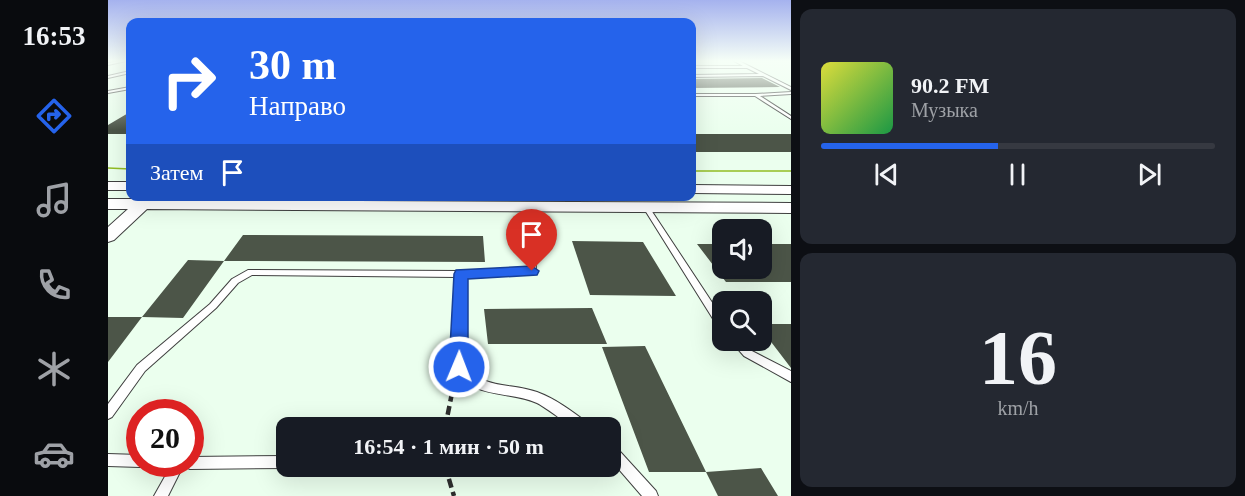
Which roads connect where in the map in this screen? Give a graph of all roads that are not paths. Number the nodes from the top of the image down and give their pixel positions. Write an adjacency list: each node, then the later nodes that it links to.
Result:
1 (126, 89): 2 (lane)
2 (108, 92)
3 (790, 93): 5 (lane)
4 (696, 95): 5 (lane)
5 (756, 95): 6 (lane)
6 (790, 118)
7 (108, 186): 8 (street)
8 (126, 186)
9 (696, 189): 10 (street)
10 (790, 190)
11 (136, 201): 14 (street)
12 (145, 201): 18 (street)
13 (210, 201): 15 (street)
14 (108, 204)
15 (530, 206): 16 (street); 19 (lane)
16 (646, 207): 17 (street); 20 (lane)
17 (790, 208)
18 (108, 237)
19 (461, 274): 23 (lane); 24 (lane)
20 (712, 310)
21 (745, 351): 22 (lane)
22 (790, 377)
23 (108, 413)
24 (568, 417)
25 (108, 460): 26 (lane)
26 (126, 461)
27 (276, 462): 29 (lane)
28 (621, 462): 32 (lane)
29 (204, 463)
30 (171, 477): 31 (lane)
31 (161, 496)
32 (651, 496)

